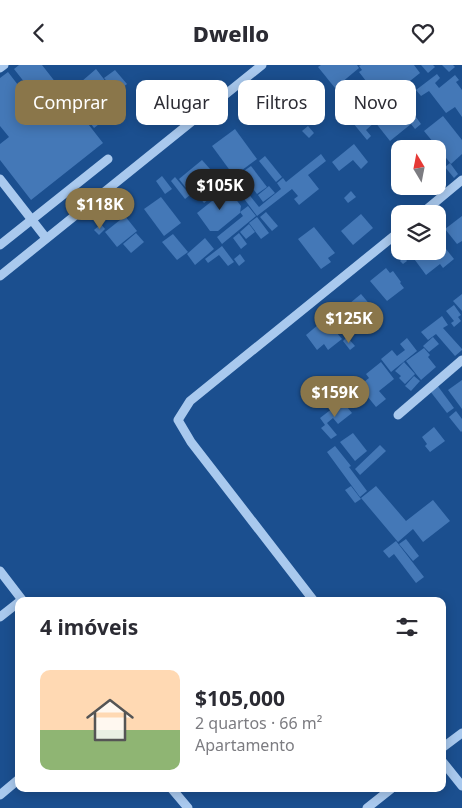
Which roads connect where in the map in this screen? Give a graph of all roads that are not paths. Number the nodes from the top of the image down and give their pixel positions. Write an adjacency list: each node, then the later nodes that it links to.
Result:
1 (4, 65): 3 (street)
2 (262, 65): 9 (street)
3 (0, 68)
4 (108, 159): 8 (street)
5 (0, 179): 8 (street)
6 (462, 180): 7 (street)
7 (432, 205)
8 (32, 220): 9 (street); 11 (street)
9 (46, 238): 12 (street)
10 (391, 238): 17 (street)
11 (0, 245)
12 (0, 276)
13 (462, 360): 14 (street)
14 (398, 415)
15 (0, 571): 16 (street)
16 (18, 597)
17 (311, 597)
18 (15, 606): 19 (street)
19 (0, 617)
20 (462, 733): 21 (street)
21 (446, 745)
22 (446, 766): 24 (street)
23 (15, 782): 27 (street)
24 (462, 786)
25 (175, 792): 28 (street)
26 (387, 792): 29 (street)
27 (0, 795)
28 (188, 808)
29 (367, 808)

